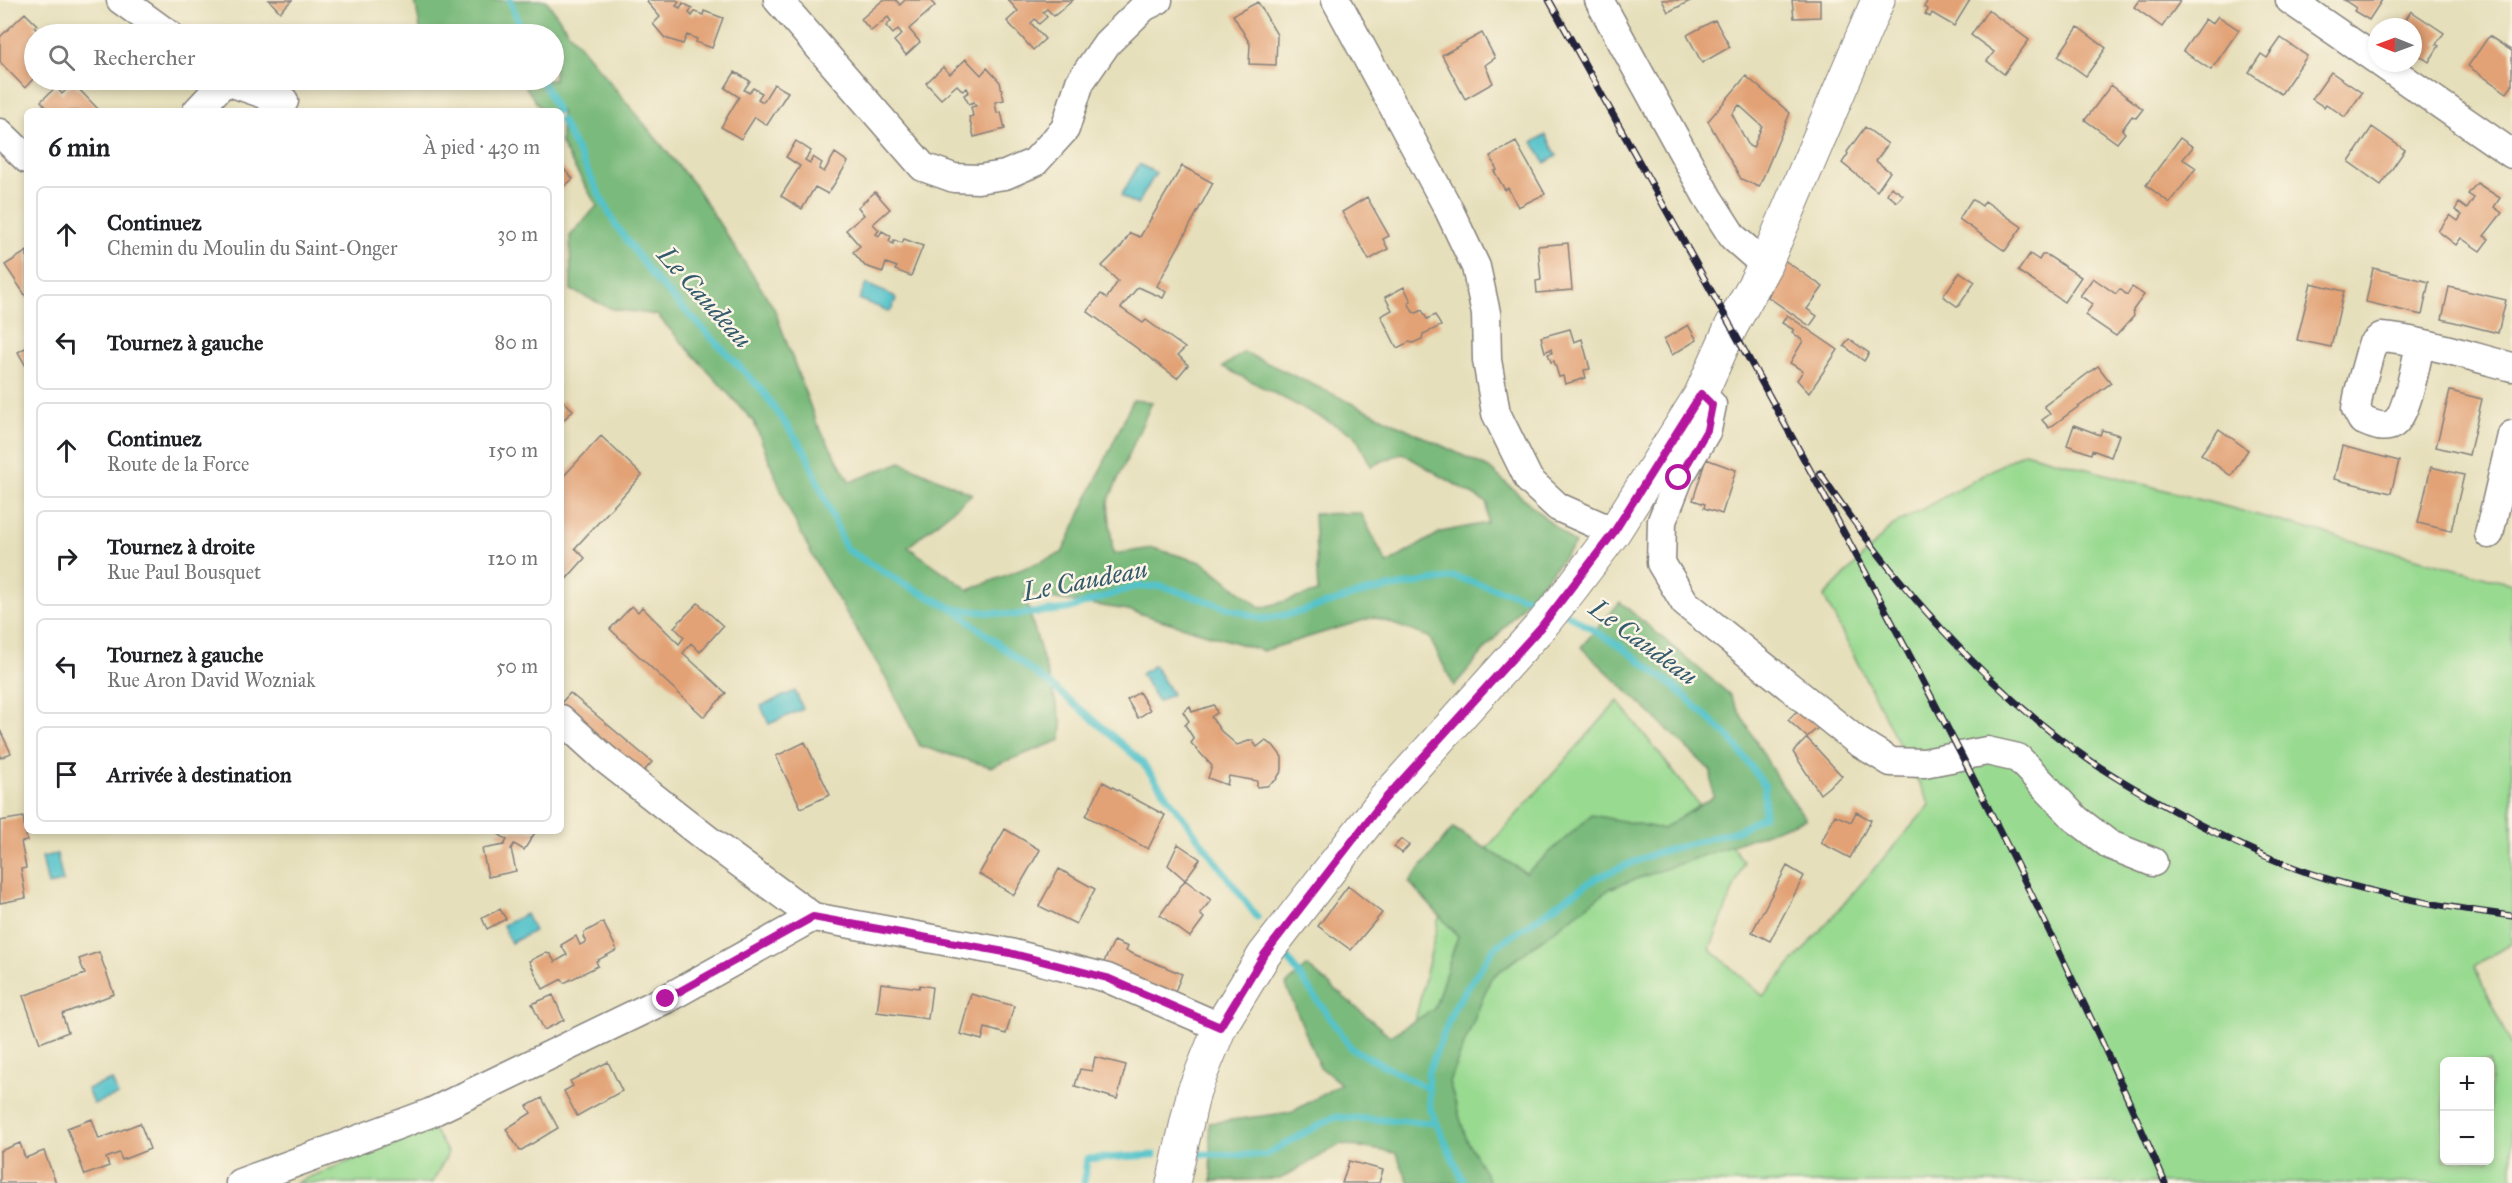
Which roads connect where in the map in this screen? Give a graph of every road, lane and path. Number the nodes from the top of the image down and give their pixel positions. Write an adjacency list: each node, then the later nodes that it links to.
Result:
1 (121, 0): 8 (street)
2 (778, 0): 3 (street)
3 (1158, 0)
4 (1336, 0): 23 (street)
5 (1599, 0): 18 (street)
6 (1878, 0): 18 (street)
7 (2290, 0): 9 (street)
8 (154, 24)
9 (2368, 54)
10 (2394, 72): 16 (street)
11 (215, 90): 13 (street)
12 (253, 90): 14 (street)
13 (200, 108)
14 (276, 108)
15 (0, 133): 17 (street)
16 (2512, 153)
17 (24, 156)
18 (1765, 265): 21 (street)
19 (2420, 345): 20 (street)
20 (2512, 367)
21 (1701, 394): 23 (street); 26 (street)
22 (2512, 435): 24 (street)
23 (1614, 532): 28 (street)
24 (2489, 534)
25 (564, 722): 27 (street)
26 (2153, 862)
27 (813, 917): 28 (street); 29 (street)
28 (1220, 1027): 30 (street)
29 (240, 1183)
30 (1173, 1183)

